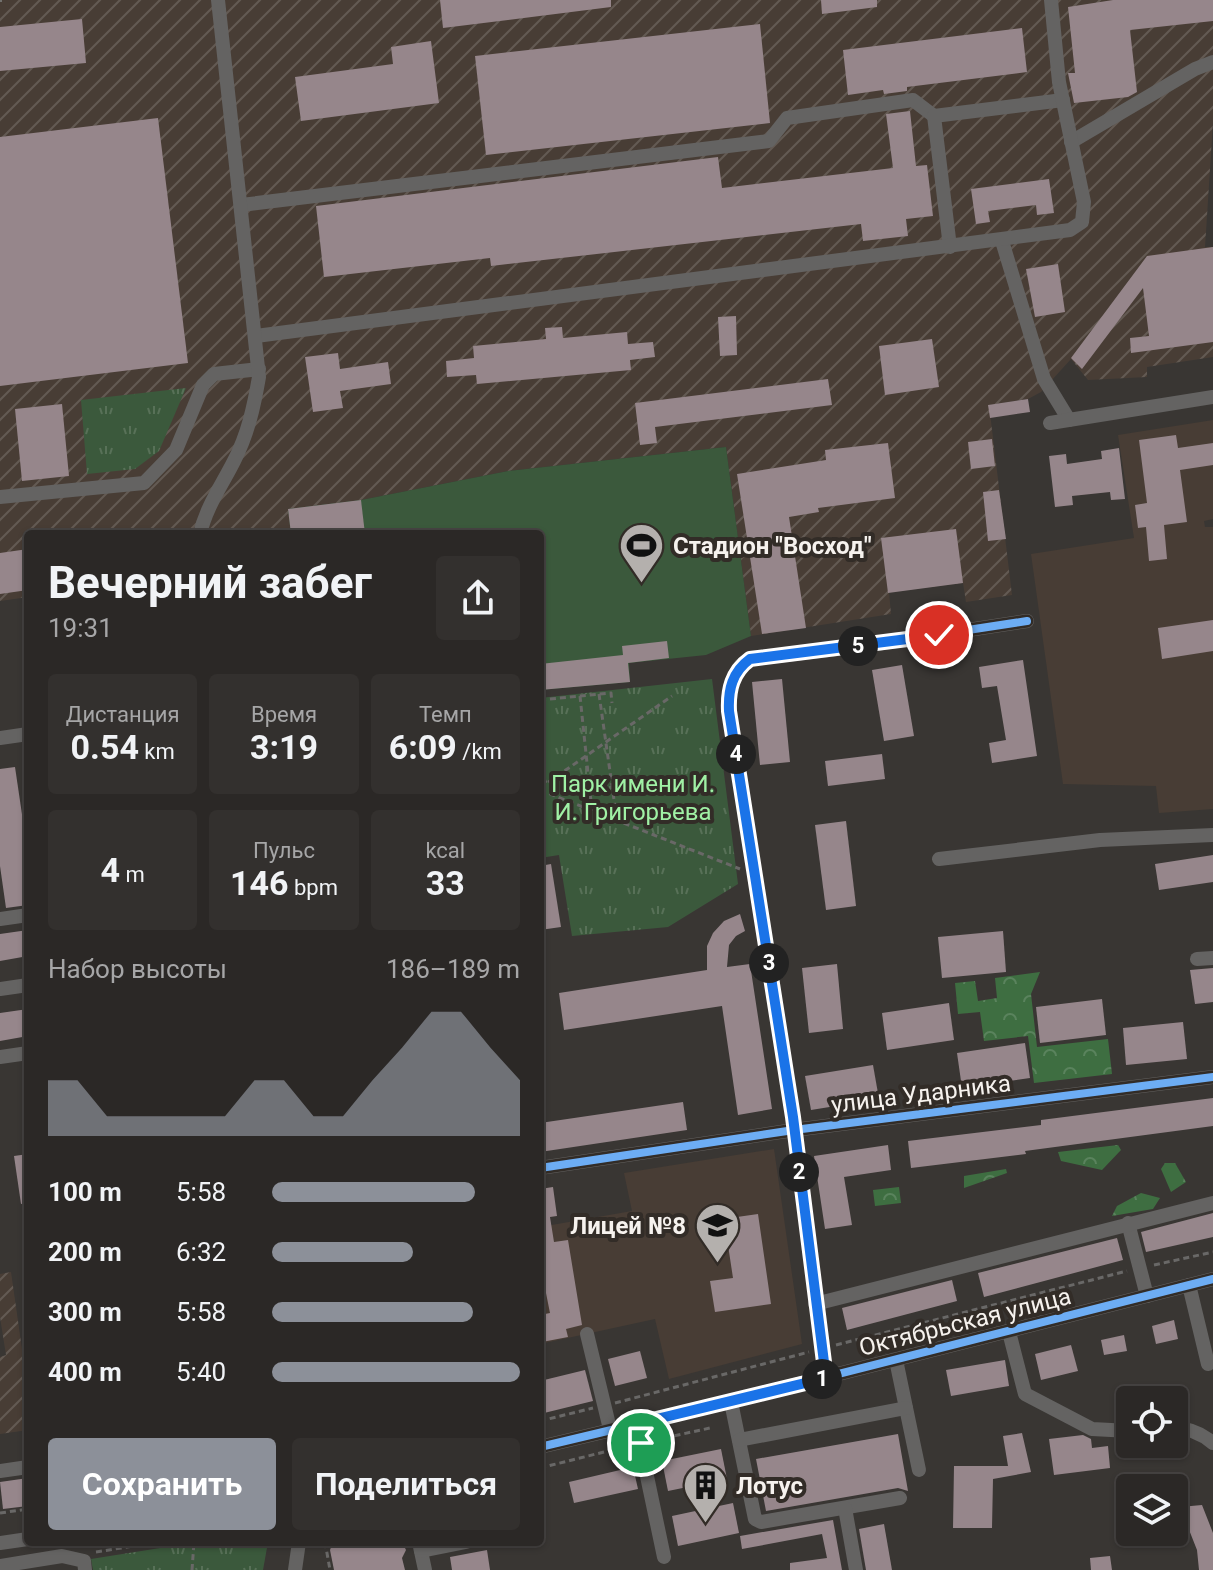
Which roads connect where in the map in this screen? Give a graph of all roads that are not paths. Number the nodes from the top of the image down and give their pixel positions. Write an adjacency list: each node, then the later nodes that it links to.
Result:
1 (218, 0): 7 (street)
2 (1051, 0): 4 (street)
3 (1213, 62): 6 (street)
4 (1063, 100): 5 (street); 6 (street)
5 (934, 116): 7 (street); 9 (street)
6 (1071, 142): 8 (street)
7 (241, 205): 10 (street)
8 (1002, 241): 9 (street); 13 (street)
9 (950, 247): 10 (street)
10 (256, 336): 11 (street)
11 (259, 369): 15 (street); 16 (street)
12 (1213, 397): 13 (street)
13 (1069, 420): 14 (street)
14 (1050, 423)
15 (0, 497)
16 (201, 530)
17 (1027, 621): 31 (street)
18 (24, 735): 19 (street)
19 (0, 738)
20 (1213, 835): 21 (street)
21 (939, 859)
22 (24, 916): 23 (street)
23 (0, 919)
24 (1213, 958): 25 (street)
25 (1197, 959)
26 (24, 986): 27 (street)
27 (0, 989)
28 (24, 1054): 29 (street)
29 (0, 1057)
30 (1213, 1077): 31 (street, улица Ударника)
31 (794, 1130): 32 (street, улица Ударника); 38 (street)
32 (544, 1167)
33 (1213, 1203): 34 (street)
34 (1128, 1223): 37 (street); 38 (street)
35 (1213, 1279): 36 (street, Октябрьская улица)
36 (1189, 1285): 37 (street, Октябрьская улица); 42 (street)
37 (1147, 1296): 39 (street, Октябрьская улица)
38 (815, 1304): 43 (street)
39 (1009, 1332): 41 (street, Октябрьская улица); 49 (street)
40 (587, 1334): 47 (street)
41 (896, 1360): 43 (street, Октябрьская улица); 45 (street)
42 (1208, 1364)
43 (826, 1378): 44 (street, Октябрьская улица)
44 (731, 1402): 46 (street, Октябрьская улица); 50 (street)
45 (906, 1408): 50 (street); 54 (street)
46 (636, 1424): 47 (street, Октябрьская улица); 62 (street)
47 (610, 1429): 52 (street, Октябрьская улица)
48 (1188, 1429): 51 (street)
49 (1116, 1430)
50 (739, 1440): 57 (street)
51 (1213, 1443)
52 (544, 1446)
53 (24, 1468): 55 (street)
54 (919, 1470)
55 (0, 1471)
56 (900, 1498): 57 (street)
57 (845, 1508): 67 (street)
58 (24, 1540): 59 (street)
59 (0, 1543)
60 (298, 1546): 65 (street)
61 (420, 1547): 66 (street)
62 (664, 1557)
63 (0, 1566): 64 (street)
64 (85, 1570)
65 (295, 1570)
66 (425, 1570)
67 (856, 1570)

